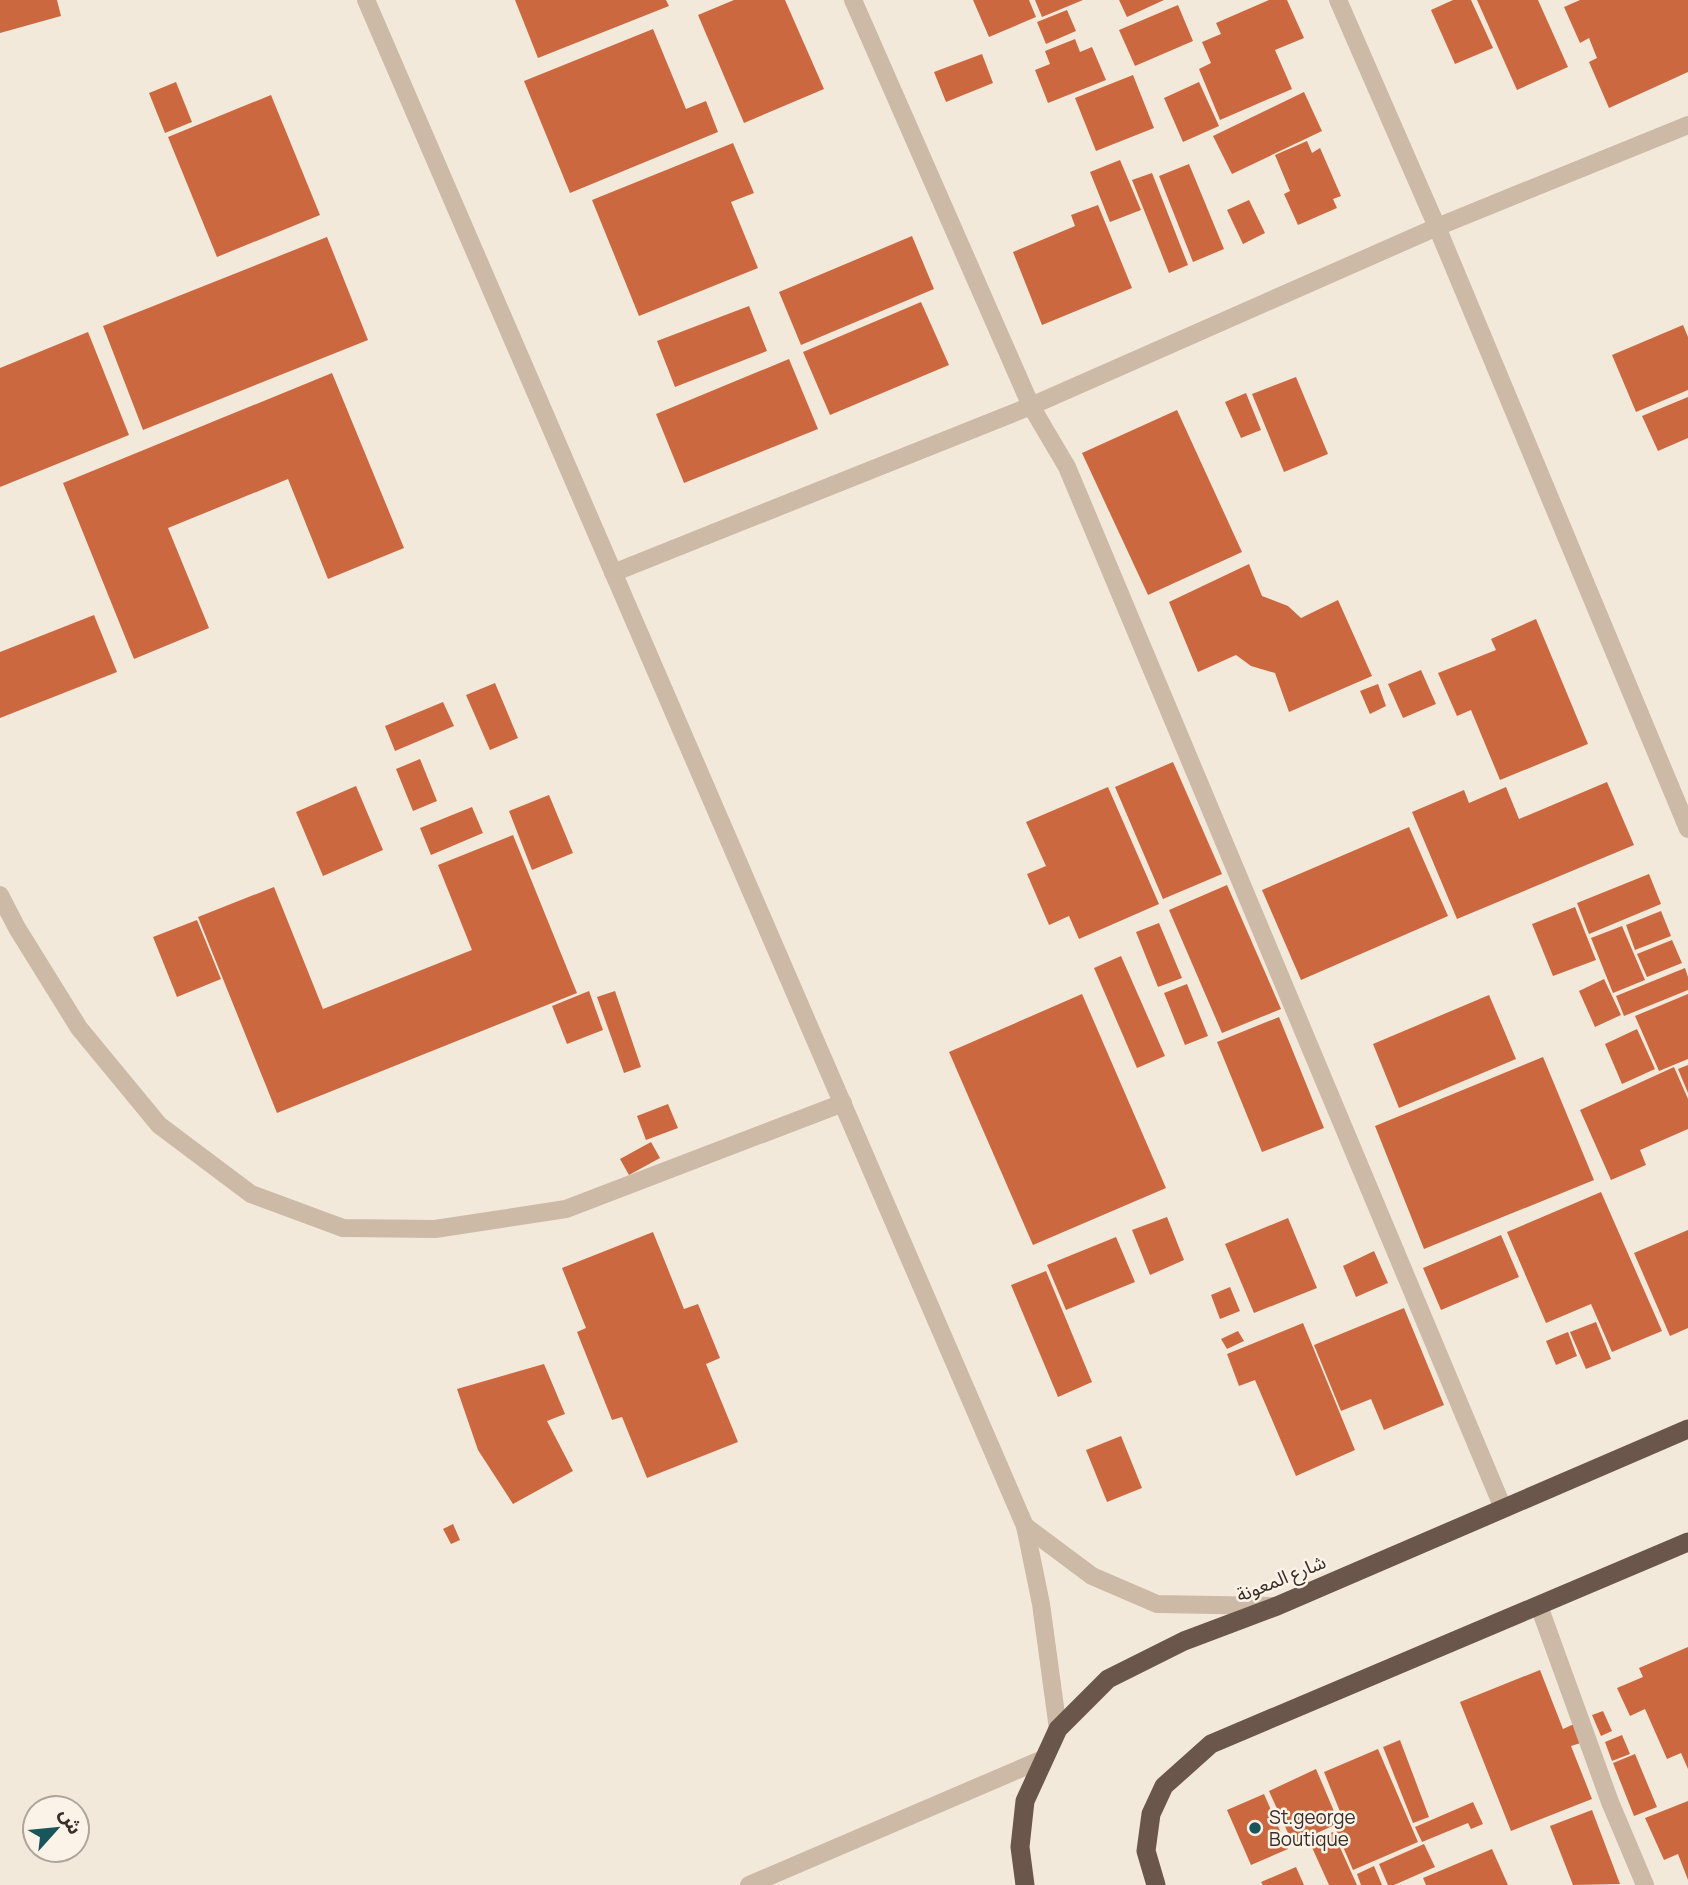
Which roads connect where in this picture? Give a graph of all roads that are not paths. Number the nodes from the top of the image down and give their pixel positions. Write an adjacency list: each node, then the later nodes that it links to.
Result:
1 (366, 0): 7 (street)
2 (853, 0): 6 (street)
3 (1338, 0): 5 (street)
4 (1688, 125): 5 (street)
5 (1437, 227): 6 (street); 8 (street)
6 (1031, 406): 7 (street); 12 (street)
7 (613, 573): 10 (street)
8 (1688, 829)
9 (0, 895): 10 (street)
10 (843, 1103): 13 (street)
11 (1688, 1429): 12 (highway, شارع المعونة)
12 (1503, 1508): 15 (highway, شارع المعونة)
13 (1025, 1526): 15 (street); 17 (street)
14 (1688, 1542): 16 (highway)
15 (1277, 1606): 17 (highway, شارع المعونة)
16 (1539, 1606): 21 (highway); 22 (street)
17 (1058, 1728): 18 (highway, شارع المعونة)
18 (1043, 1759): 19 (street); 20 (highway, شارع المعونة)
19 (748, 1885)
20 (1026, 1885)
21 (1156, 1885)
22 (1645, 1885)

